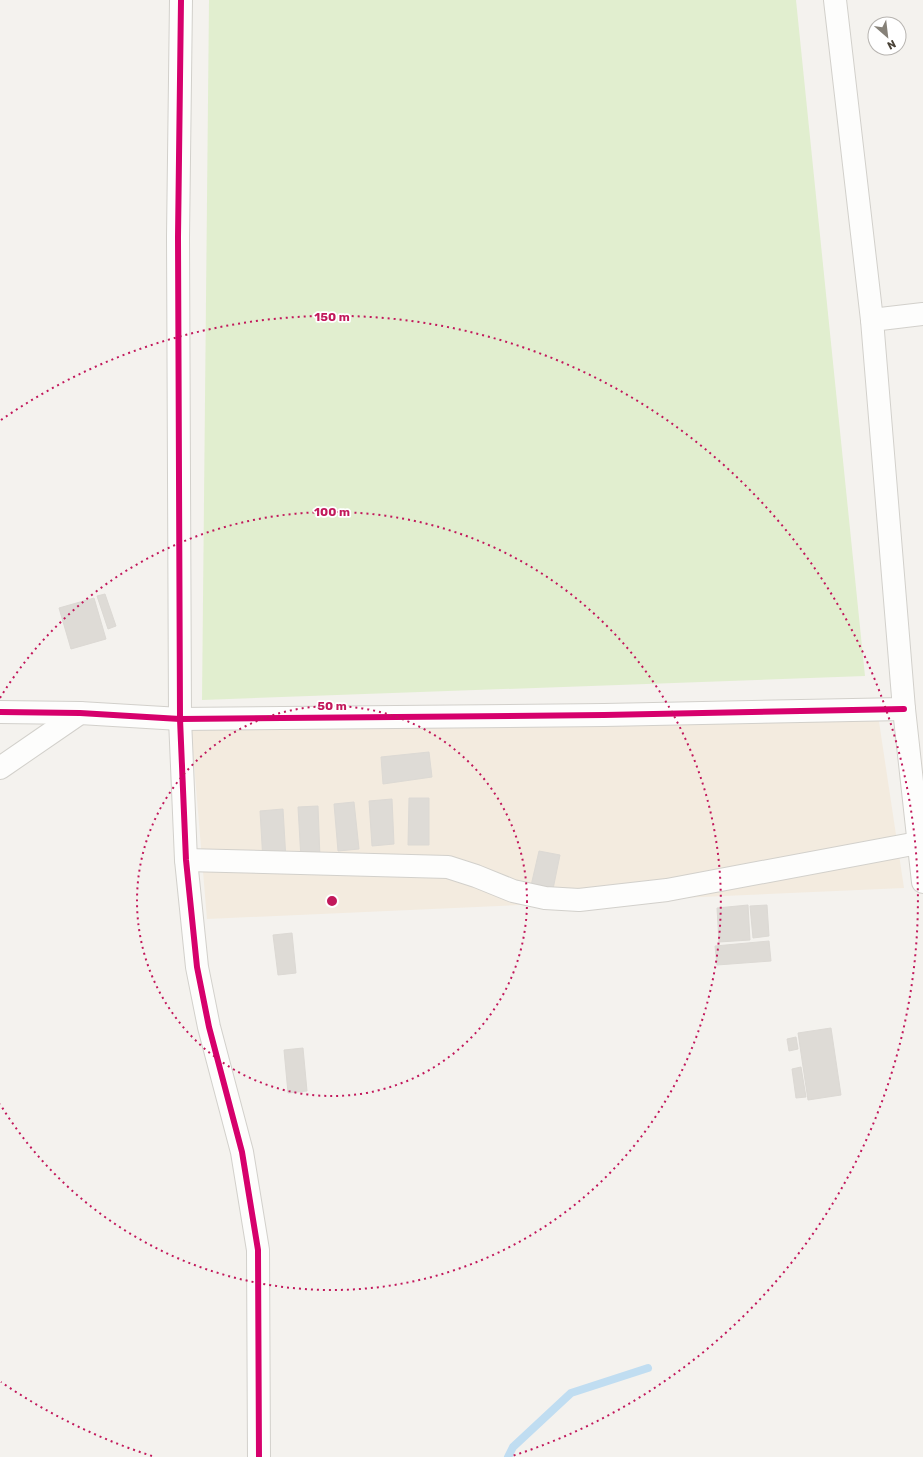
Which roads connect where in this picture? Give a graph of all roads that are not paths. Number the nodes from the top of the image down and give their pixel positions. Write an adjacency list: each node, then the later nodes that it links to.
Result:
1 (181, 0): 8 (street)
2 (835, 0): 4 (street)
3 (923, 314): 4 (street)
4 (872, 320): 5 (street)
5 (904, 709): 8 (street); 10 (street)
6 (0, 712): 7 (street)
7 (80, 713): 8 (street); 9 (street)
8 (180, 718): 11 (street)
9 (0, 768)
10 (921, 842): 11 (street); 12 (street)
11 (186, 860): 13 (street)
12 (923, 882)
13 (259, 1457)

